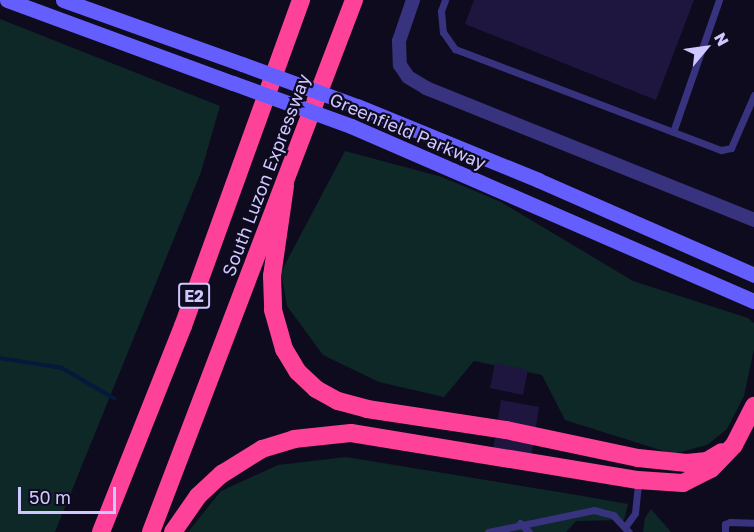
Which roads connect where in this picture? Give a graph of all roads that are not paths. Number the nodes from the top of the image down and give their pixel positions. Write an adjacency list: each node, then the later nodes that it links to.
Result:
1 (7, 0): 15 (main road, Greenfield Parkway, bridge)
2 (63, 0): 14 (main road, Greenfield Parkway, bridge)
3 (290, 0): 9 (highway)
4 (301, 0): 9 (highway, South Luzon Expressway / E2)
5 (354, 0): 12 (highway, South Luzon Expressway / E2)
6 (412, 0): 13 (street)
7 (445, 0): 11 (lane)
8 (719, 0): 11 (lane)
9 (279, 57): 22 (highway, South Luzon Expressway / E2)
10 (754, 95): 11 (lane)
11 (673, 132)
12 (285, 186): 17 (highway); 23 (highway, South Luzon Expressway / E2)
13 (754, 220)
14 (754, 275)
15 (754, 301)
16 (754, 406): 17 (highway)
17 (734, 445): 18 (highway)
18 (638, 480): 21 (lane); 24 (highway)
19 (520, 523): 21 (lane); 25 (lane); 26 (lane)
20 (754, 523): 27 (lane)
21 (627, 529)
22 (101, 532)
23 (151, 532)
24 (173, 532)
25 (488, 532)
26 (529, 532)
27 (725, 532)

